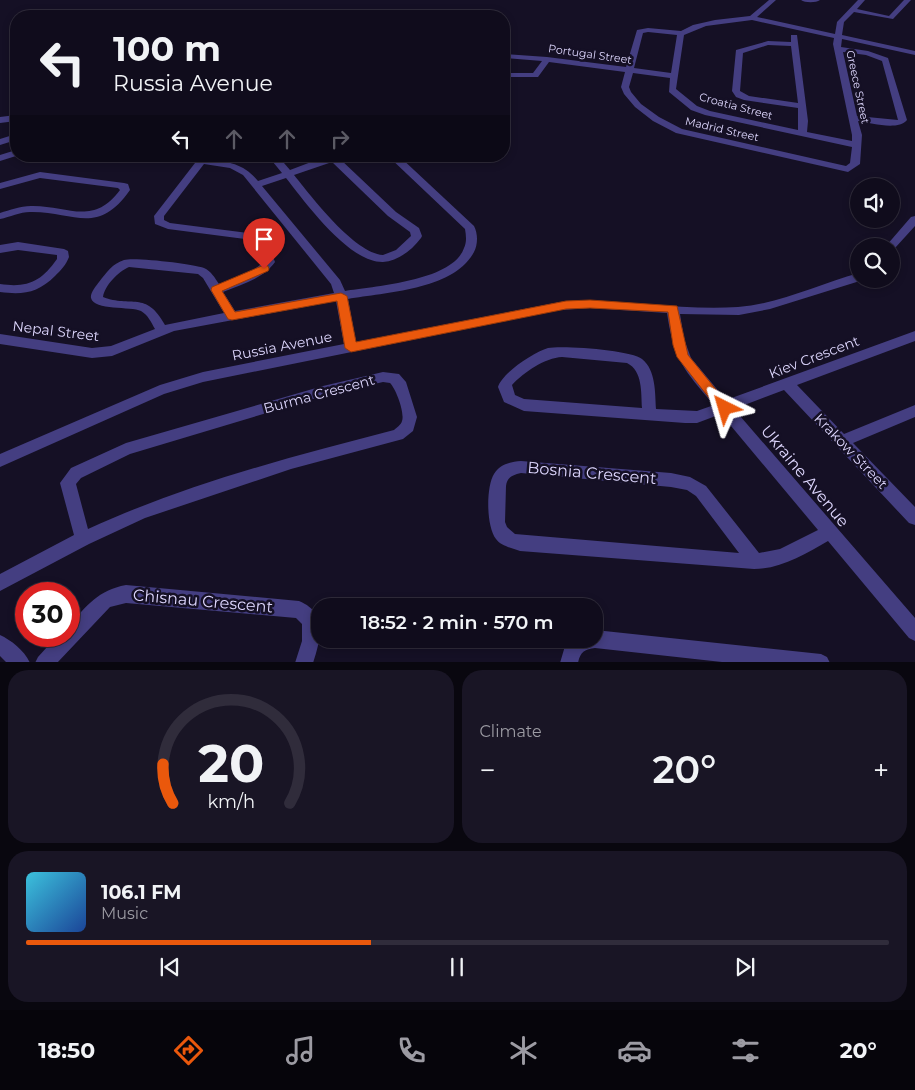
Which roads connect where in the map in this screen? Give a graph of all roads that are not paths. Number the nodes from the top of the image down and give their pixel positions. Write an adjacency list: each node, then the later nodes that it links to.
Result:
1 (773, 0): 7 (street)
2 (804, 0): 3 (street)
3 (817, 0)
4 (862, 0): 6 (street, Greece Street)
5 (908, 0): 6 (street)
6 (852, 10): 10 (street, Greece Street)
7 (752, 18): 8 (street); 9 (street)
8 (798, 28): 10 (street); 11 (street)
9 (681, 33): 16 (street); 18 (street, Croatia Street)
10 (840, 36): 12 (street, Greece Street); 13 (street)
11 (794, 44): 19 (street); 19 (street)
12 (838, 49): 20 (street, Greece Street); 20 (street)
13 (915, 52)
14 (510, 56): 15 (street, Portugal Street)
15 (547, 59): 16 (street, Portugal Street); 17 (street)
16 (630, 70): 18 (street, Portugal Street); 29 (street, Madrid Street)
17 (510, 75)
18 (673, 76): 21 (street, Croatia Street)
19 (802, 106): 21 (street)
20 (854, 118): 22 (street, Greece Street)
21 (802, 134): 22 (street, Croatia Street)
22 (857, 146): 29 (street, Greece Street)
23 (201, 162): 39 (street)
24 (220, 162): 31 (street)
25 (278, 162): 30 (street)
26 (319, 162): 30 (street)
27 (340, 162): 30 (street)
28 (400, 162): 40 (street, Nepal Street)
29 (848, 169)
30 (286, 172): 31 (street)
31 (257, 185): 40 (street)
32 (0, 186): 33 (street)
33 (0, 216)
34 (915, 219): 35 (street)
35 (898, 238)
36 (0, 249): 38 (street)
37 (850, 280): 41 (street, Russia Avenue)
38 (0, 288)
39 (216, 290): 42 (street); 43 (street)
40 (341, 296): 42 (street, Nepal Street); 46 (street)
41 (673, 309): 46 (street, Russia Avenue); 48 (street, Ukraine Avenue)
42 (232, 316): 43 (street, Nepal Street)
43 (162, 330): 45 (street, Nepal Street)
44 (915, 336): 47 (street, Kiev Crescent)
45 (0, 339)
46 (351, 348): 52 (street, Russia Avenue)
47 (787, 384): 48 (street, Kiev Crescent); 51 (street, Krakow Street)
48 (725, 408): 50 (street, Kiev Crescent); 54 (street, Ukraine Avenue)
49 (915, 411): 51 (street)
50 (649, 415): 50 (street, Kiev Crescent)
51 (842, 441): 53 (street, Krakow Street)
52 (0, 461)
53 (915, 518)
54 (830, 532): 56 (street, Bosnia Crescent); 58 (street, Ukraine Avenue)
55 (83, 539): 55 (street, Burma Crescent); 57 (street, Burma Crescent)
56 (755, 561): 56 (street, Bosnia Crescent)
57 (0, 583)
58 (915, 632)
59 (0, 644): 60 (street)
60 (21, 662)
61 (44, 662): 62 (street, Chisnau Crescent)
62 (304, 662)
63 (569, 662): 64 (street)
64 (821, 662)

